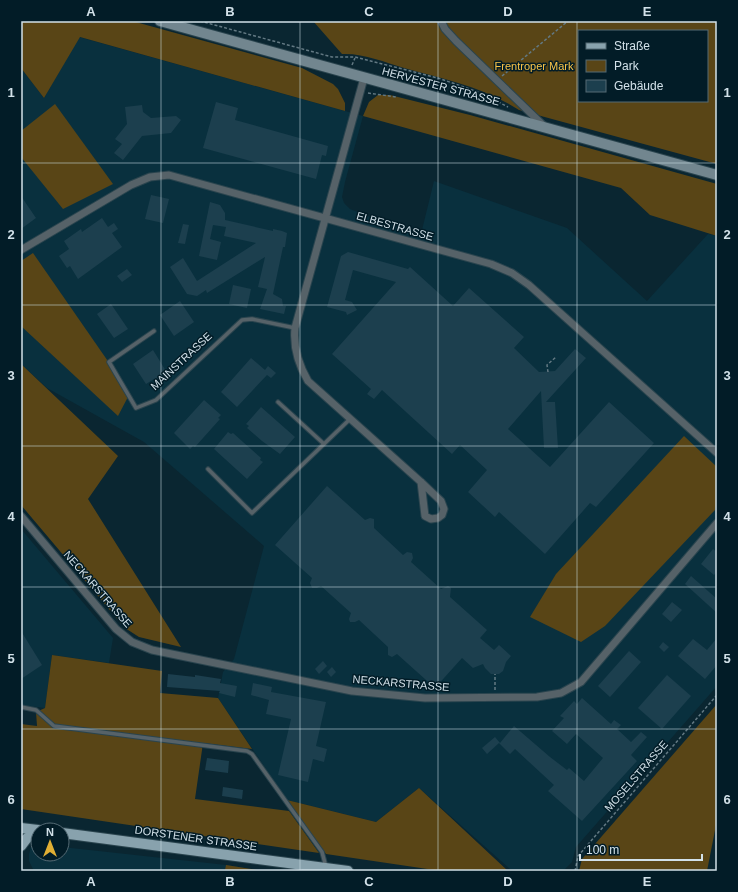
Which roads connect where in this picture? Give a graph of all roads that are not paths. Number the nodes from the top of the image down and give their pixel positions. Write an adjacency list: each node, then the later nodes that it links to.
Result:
1 (160, 21): 3 (main road, HERVESTER STRASSE)
2 (441, 21): 4 (street)
3 (364, 78): 4 (main road, HERVESTER STRASSE); 6 (street)
4 (545, 127): 5 (main road, HERVESTER STRASSE)
5 (717, 175)
6 (326, 217): 7 (street, ELBESTRASSE); 8 (street); 13 (street, ELBESTRASSE)
7 (21, 250)
8 (295, 328): 9 (lane, MAINSTRASSE); 11 (street)
9 (154, 331)
10 (278, 402): 12 (lane)
11 (350, 419): 12 (lane); 15 (street)
12 (324, 444): 14 (lane)
13 (717, 453)
14 (208, 469)
15 (421, 482): 15 (street)
16 (21, 516): 17 (street, NECKARSTRASSE)
17 (717, 523)
18 (21, 708): 22 (lane)
19 (70, 834): 22 (main road, DORSTENER STRASSE)
20 (30, 836): 21 (main road)
21 (21, 846)
22 (327, 868): 23 (main road, DORSTENER STRASSE)
23 (348, 871)

